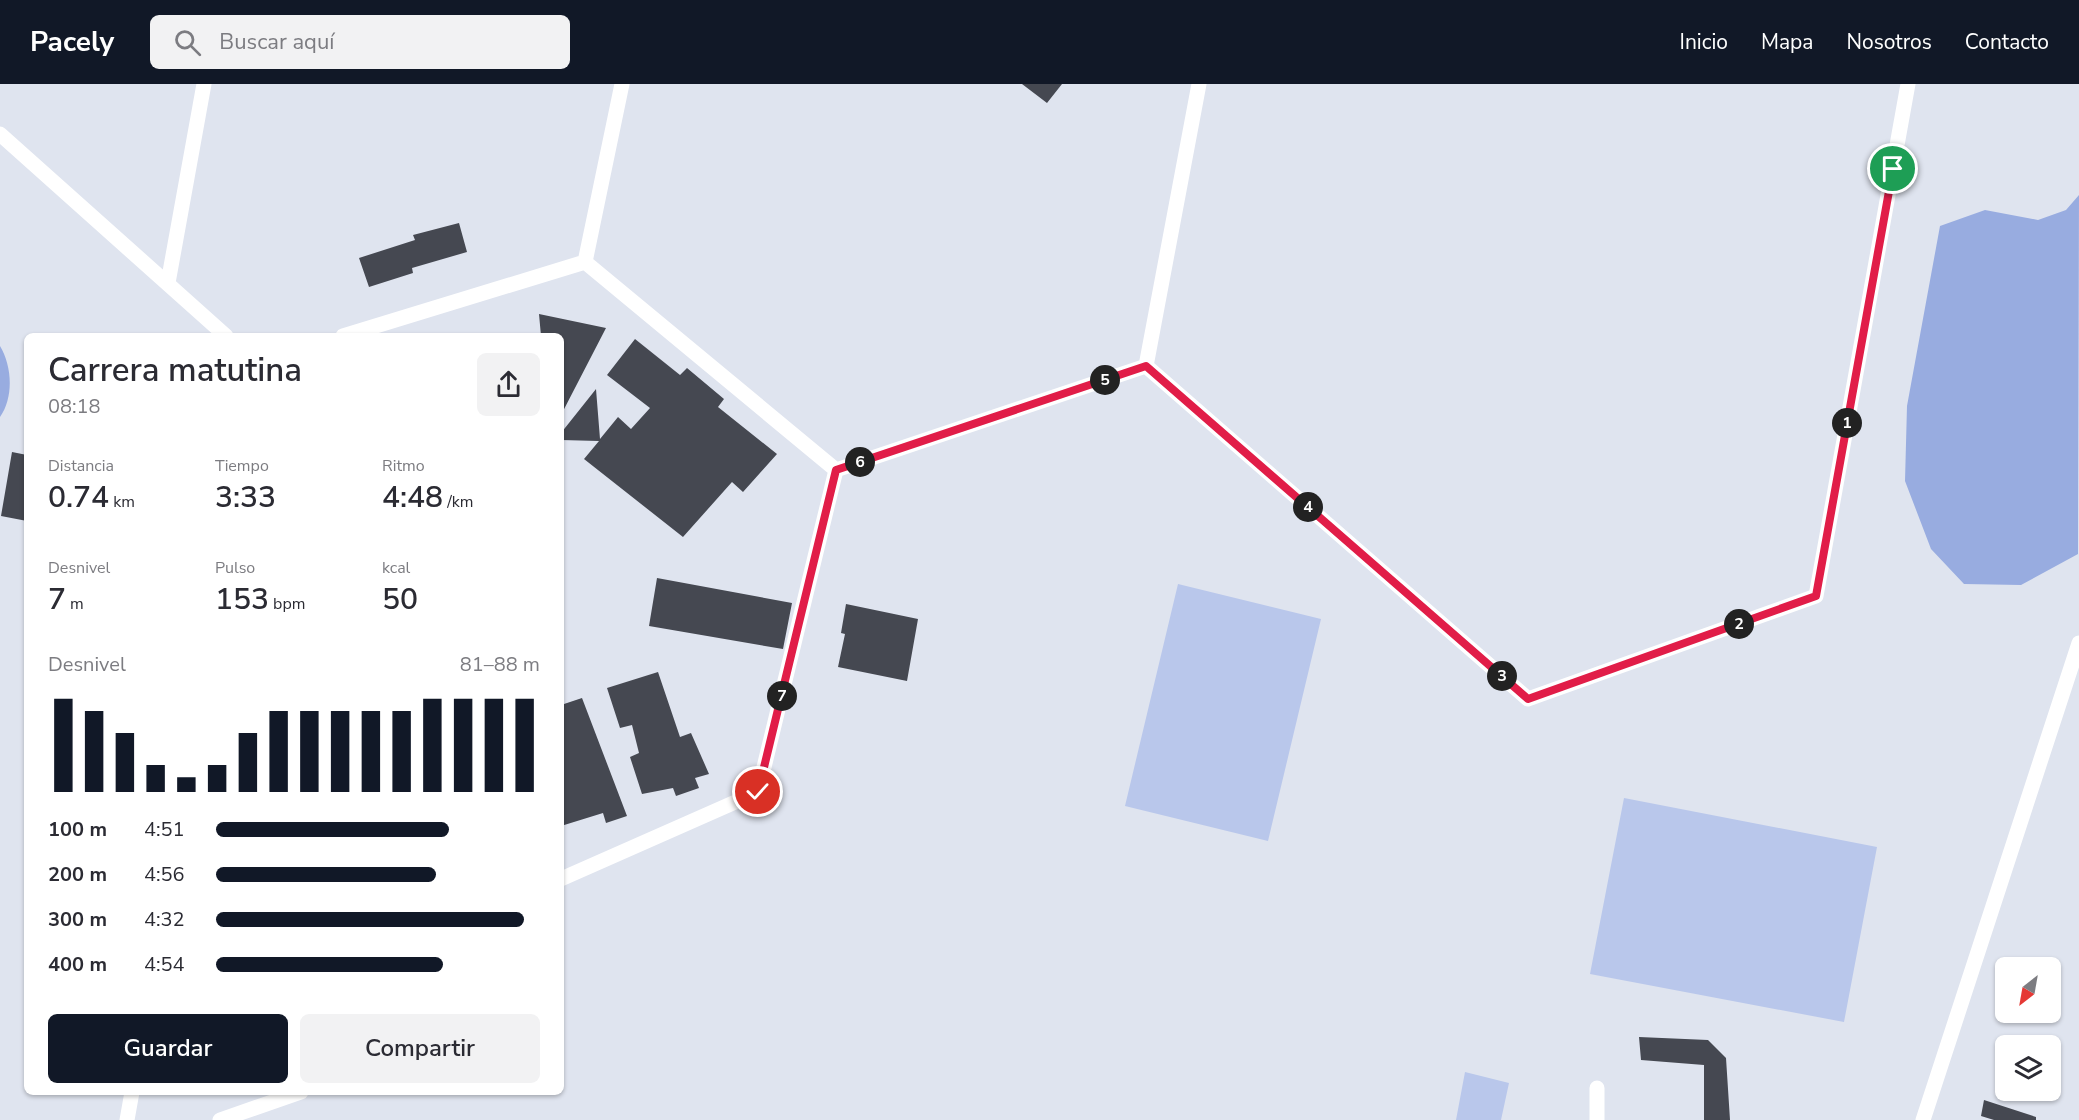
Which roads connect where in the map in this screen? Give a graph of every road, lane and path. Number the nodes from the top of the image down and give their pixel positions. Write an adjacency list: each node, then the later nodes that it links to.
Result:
1 (204, 84): 7 (street)
2 (622, 84): 6 (street)
3 (1199, 84): 10 (street)
4 (1908, 84): 10 (street)
5 (0, 134): 7 (street)
6 (585, 262): 9 (street); 11 (street)
7 (168, 283): 8 (street)
8 (223, 333)
9 (353, 333)
10 (1146, 366): 11 (street)
11 (836, 470): 13 (street)
12 (2079, 643): 20 (street)
13 (564, 878)
14 (1597, 1088): 19 (street)
15 (131, 1095): 17 (street)
16 (293, 1095): 18 (street)
17 (127, 1120)
18 (220, 1120)
19 (1597, 1120)
20 (1923, 1120)

